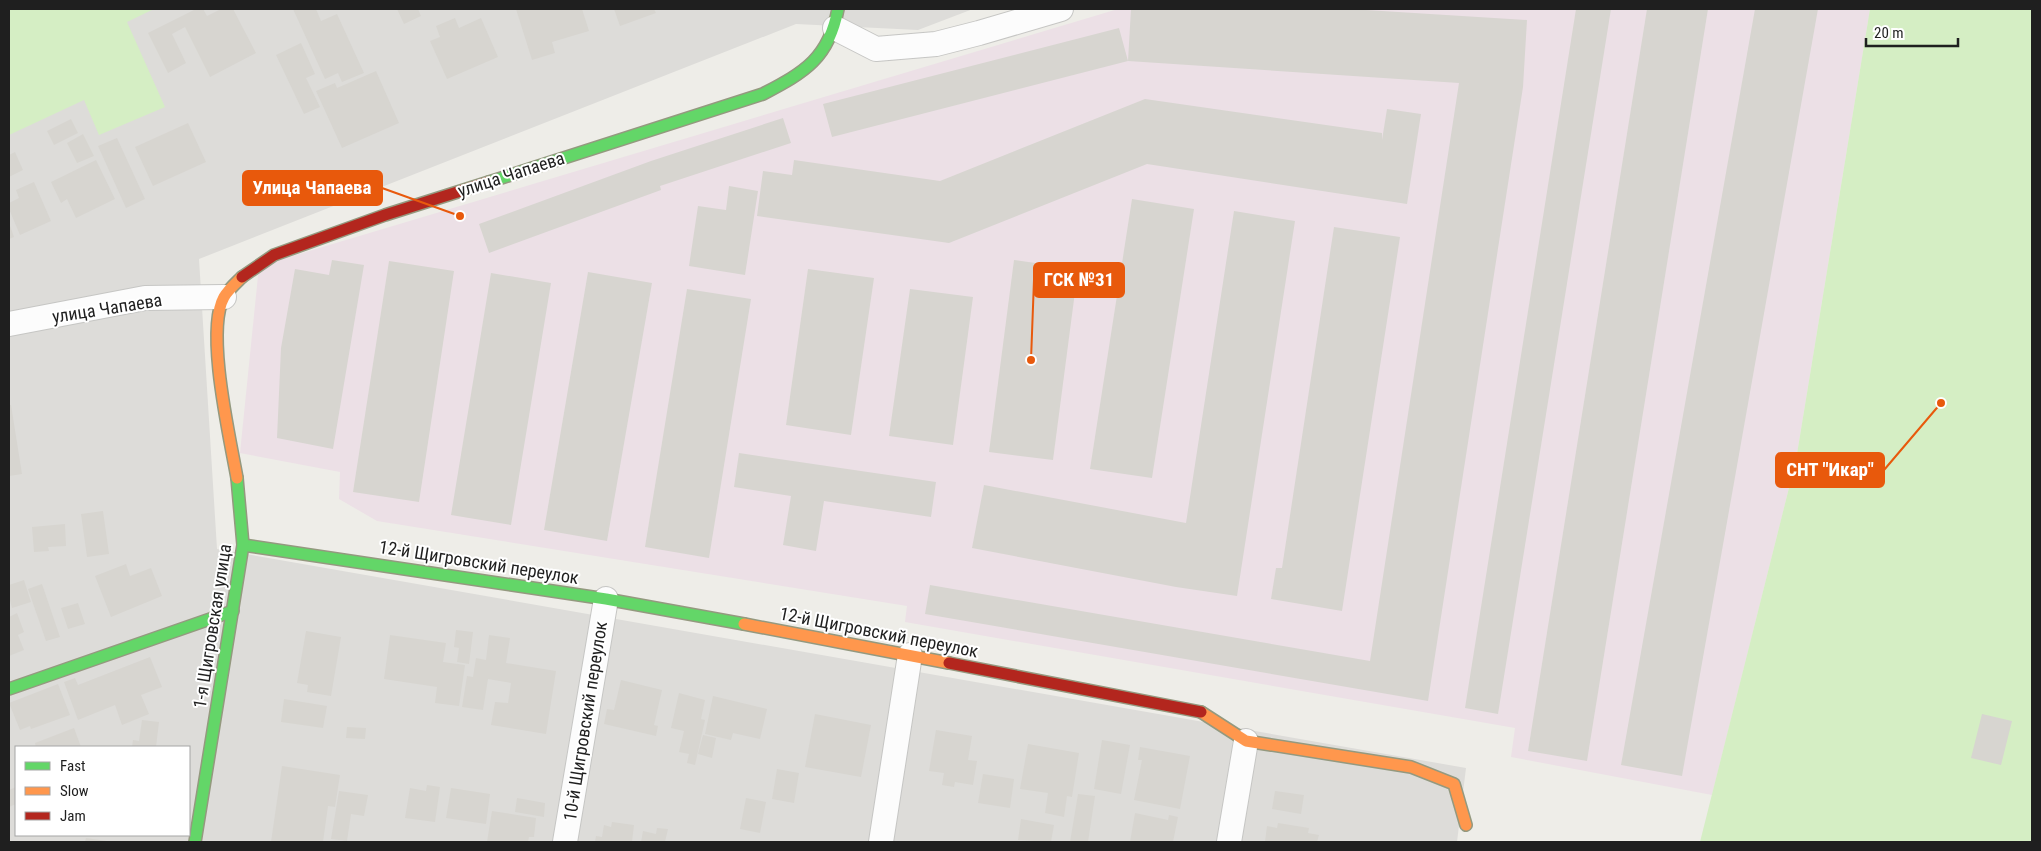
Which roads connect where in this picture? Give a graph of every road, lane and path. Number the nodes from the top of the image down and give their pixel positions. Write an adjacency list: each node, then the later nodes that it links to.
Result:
1 (1060, 9): 2 (street)
2 (837, 18): 3 (street, улица Чапаева)
3 (224, 297): 4 (street, улица Чапаева); 5 (street, 1-я Щигровская улица)
4 (9, 324)
5 (243, 545): 6 (street, 12-й Щигровский переулок); 7 (street, 1-я Щигровская улица)
6 (606, 599): 8 (street, 12-й Щигровский переулок); 13 (street, 10-й Щигровский переулок)
7 (232, 611): 9 (street); 12 (street, 1-я Щигровская улица)
8 (910, 655): 10 (street, 12-й Щигровский переулок); 14 (street)
9 (9, 689)
10 (1246, 741): 11 (street, 12-й Щигровский переулок); 15 (street)
11 (1466, 825)
12 (195, 842)
13 (565, 842)
14 (881, 842)
15 (1228, 842)

